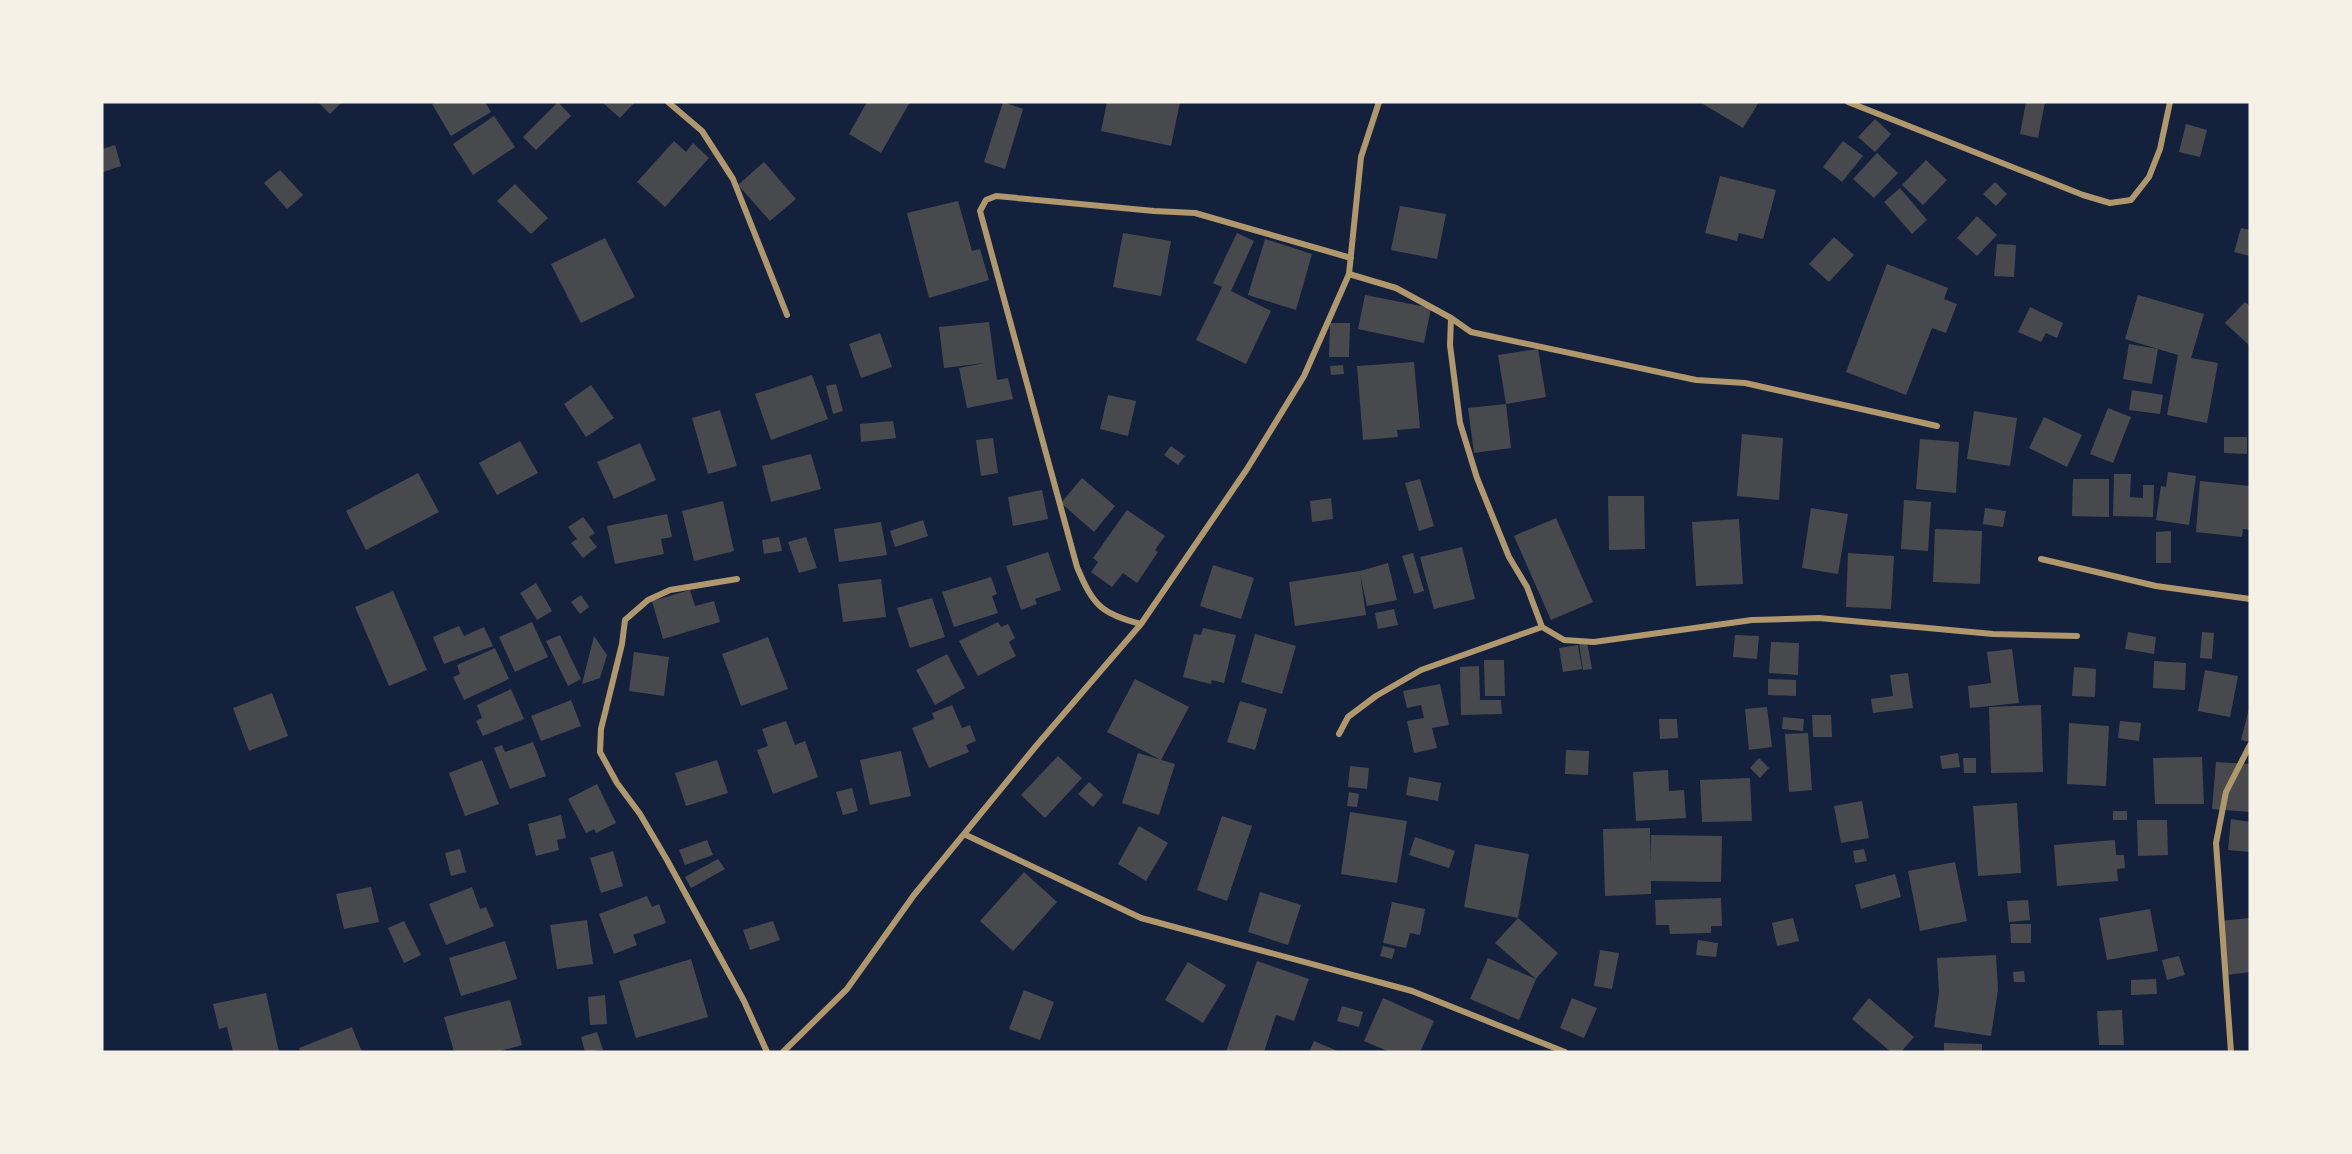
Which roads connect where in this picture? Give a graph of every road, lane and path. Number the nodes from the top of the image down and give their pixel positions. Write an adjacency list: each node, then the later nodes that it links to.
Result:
1 (668, 102): 7 (street)
2 (1378, 102): 5 (street)
3 (1848, 102): 4 (street)
4 (2170, 102)
5 (1351, 258): 6 (street); 13 (street)
6 (1349, 274): 8 (street); 13 (street)
7 (787, 315)
8 (1451, 318): 9 (street); 14 (street)
9 (1937, 426)
10 (2041, 559): 12 (street)
11 (737, 579): 19 (street)
12 (2250, 599)
13 (1141, 624): 18 (street)
14 (1542, 627): 15 (street); 16 (street)
15 (2077, 636)
16 (1339, 734)
17 (2250, 745): 22 (street)
18 (966, 835): 20 (street); 21 (street)
19 (766, 1052)
20 (783, 1052)
21 (1565, 1052)
22 (2231, 1052)

